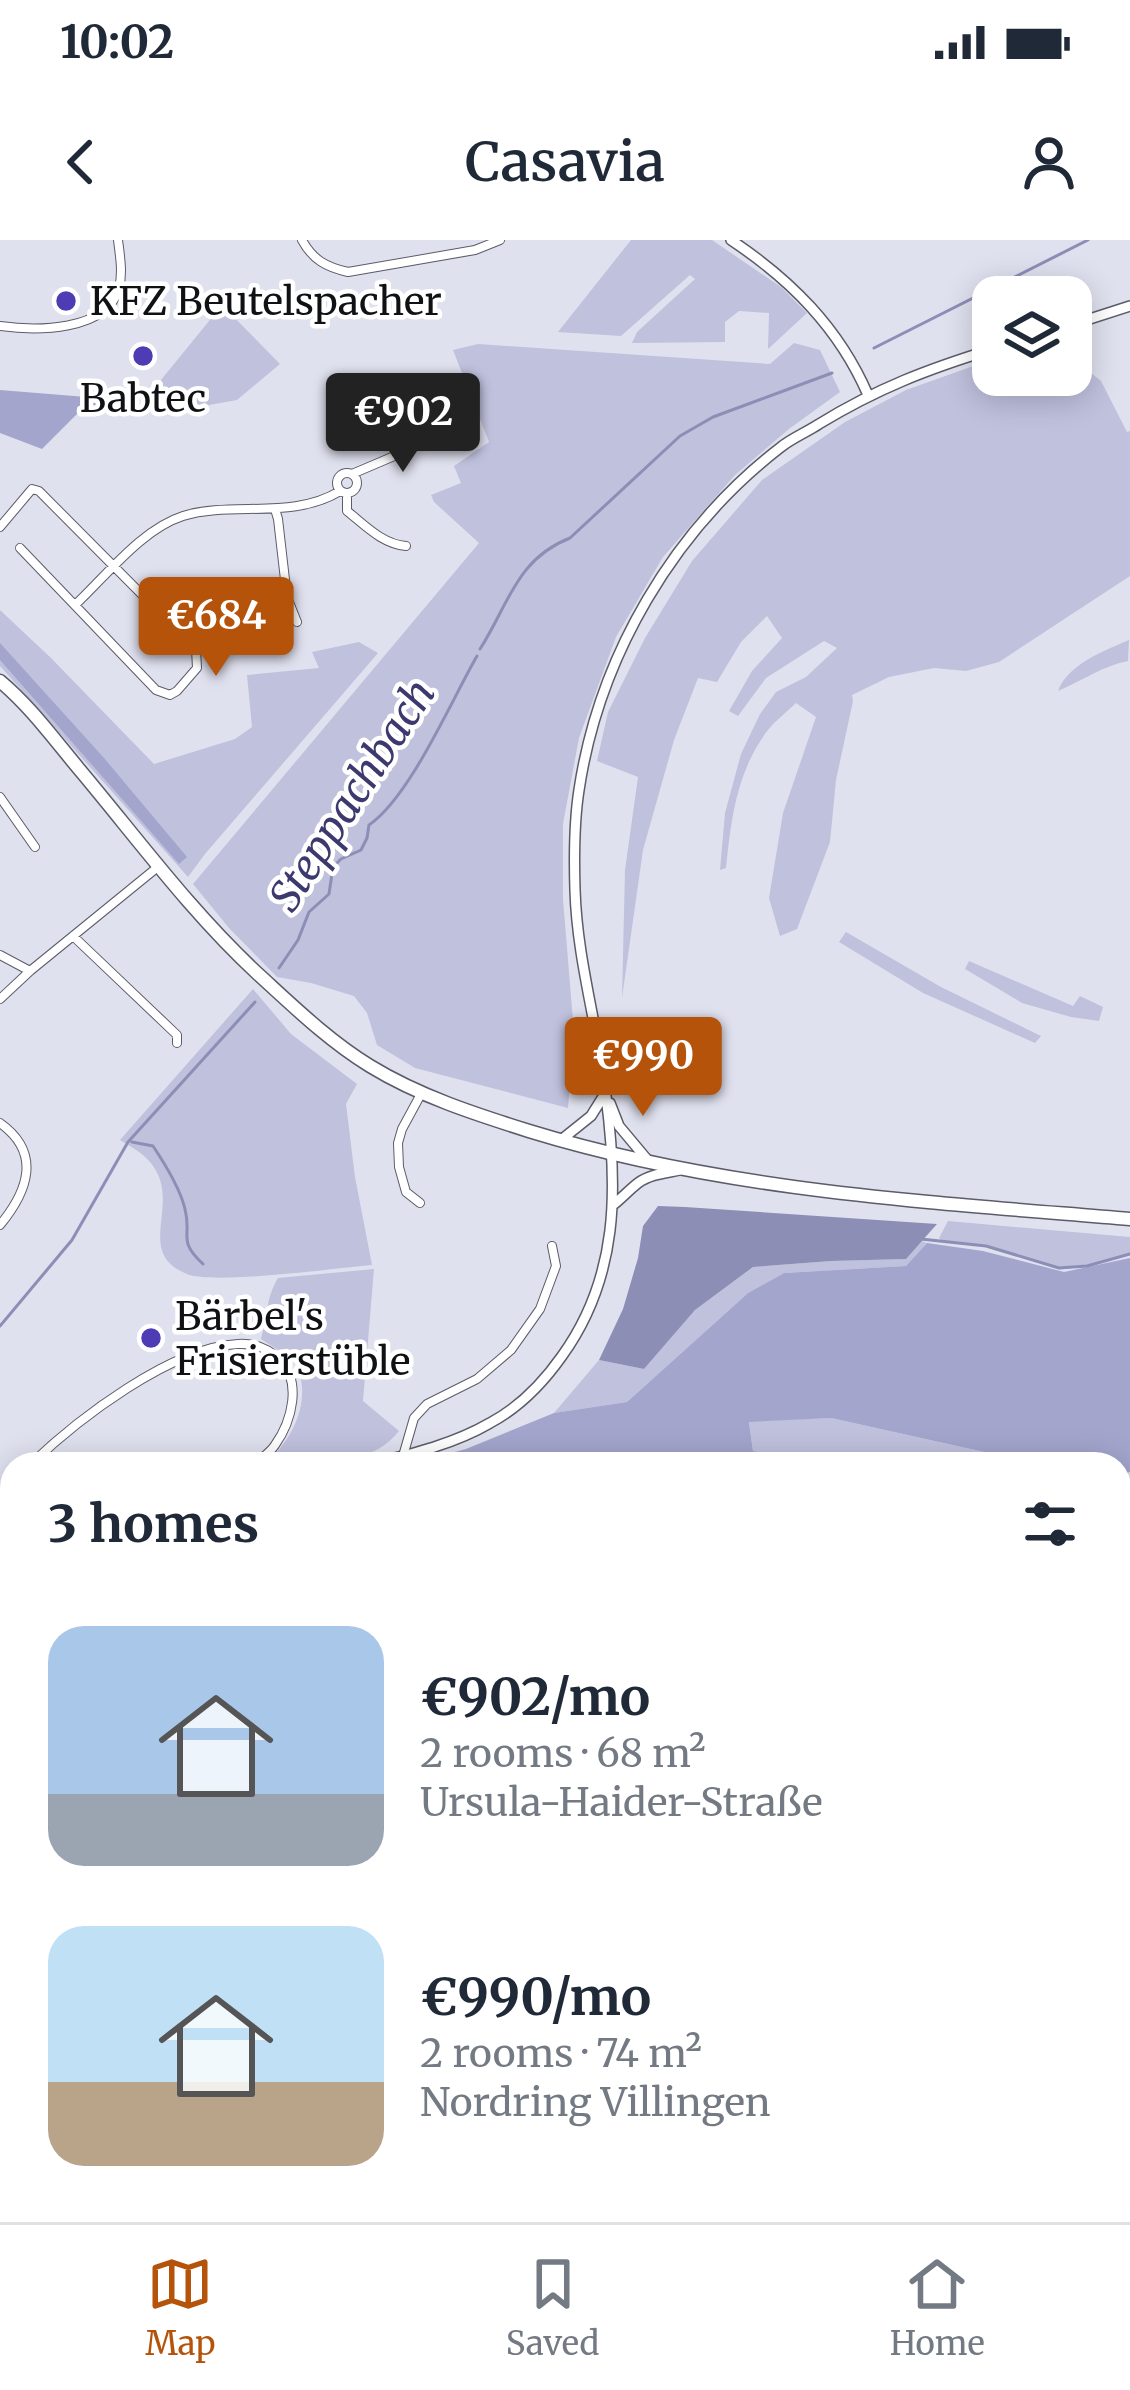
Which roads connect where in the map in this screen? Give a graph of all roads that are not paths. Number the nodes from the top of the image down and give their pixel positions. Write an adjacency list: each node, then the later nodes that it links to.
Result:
1 (118, 240): 7 (street)
2 (302, 240): 3 (street)
3 (500, 240)
4 (731, 240): 9 (street)
5 (1130, 306): 6 (street)
6 (1092, 318)
7 (0, 326)
8 (972, 356): 9 (street)
9 (868, 395): 30 (street)
10 (424, 434): 11 (street)
11 (352, 474): 12 (street); 12 (street)
12 (344, 492): 13 (street); 15 (street)
13 (274, 509): 17 (street); 19 (street)
14 (0, 527): 17 (street)
15 (406, 546)
16 (20, 548): 18 (street)
17 (115, 568): 18 (street); 18 (street)
18 (75, 605)
19 (298, 622)
20 (0, 681): 23 (main road)
21 (0, 797): 22 (street)
22 (35, 847)
23 (160, 866): 24 (street); 29 (main road)
24 (73, 936): 26 (street); 28 (street)
25 (0, 955): 26 (street)
26 (30, 971): 27 (street)
27 (0, 999)
28 (177, 1043)
29 (422, 1092): 32 (main road); 36 (street)
30 (606, 1092): 32 (street); 33 (street); 34 (street)
31 (0, 1123): 39 (street)
32 (561, 1141): 33 (main road)
33 (613, 1156): 34 (main road); 37 (street)
34 (651, 1164): 35 (main road)
35 (680, 1170): 37 (street); 38 (main road)
36 (420, 1203)
37 (613, 1205): 44 (street)
38 (1130, 1219)
39 (0, 1225)
40 (553, 1246): 43 (street)
41 (43, 1452): 42 (street)
42 (269, 1452)
43 (405, 1452)
44 (417, 1452)

